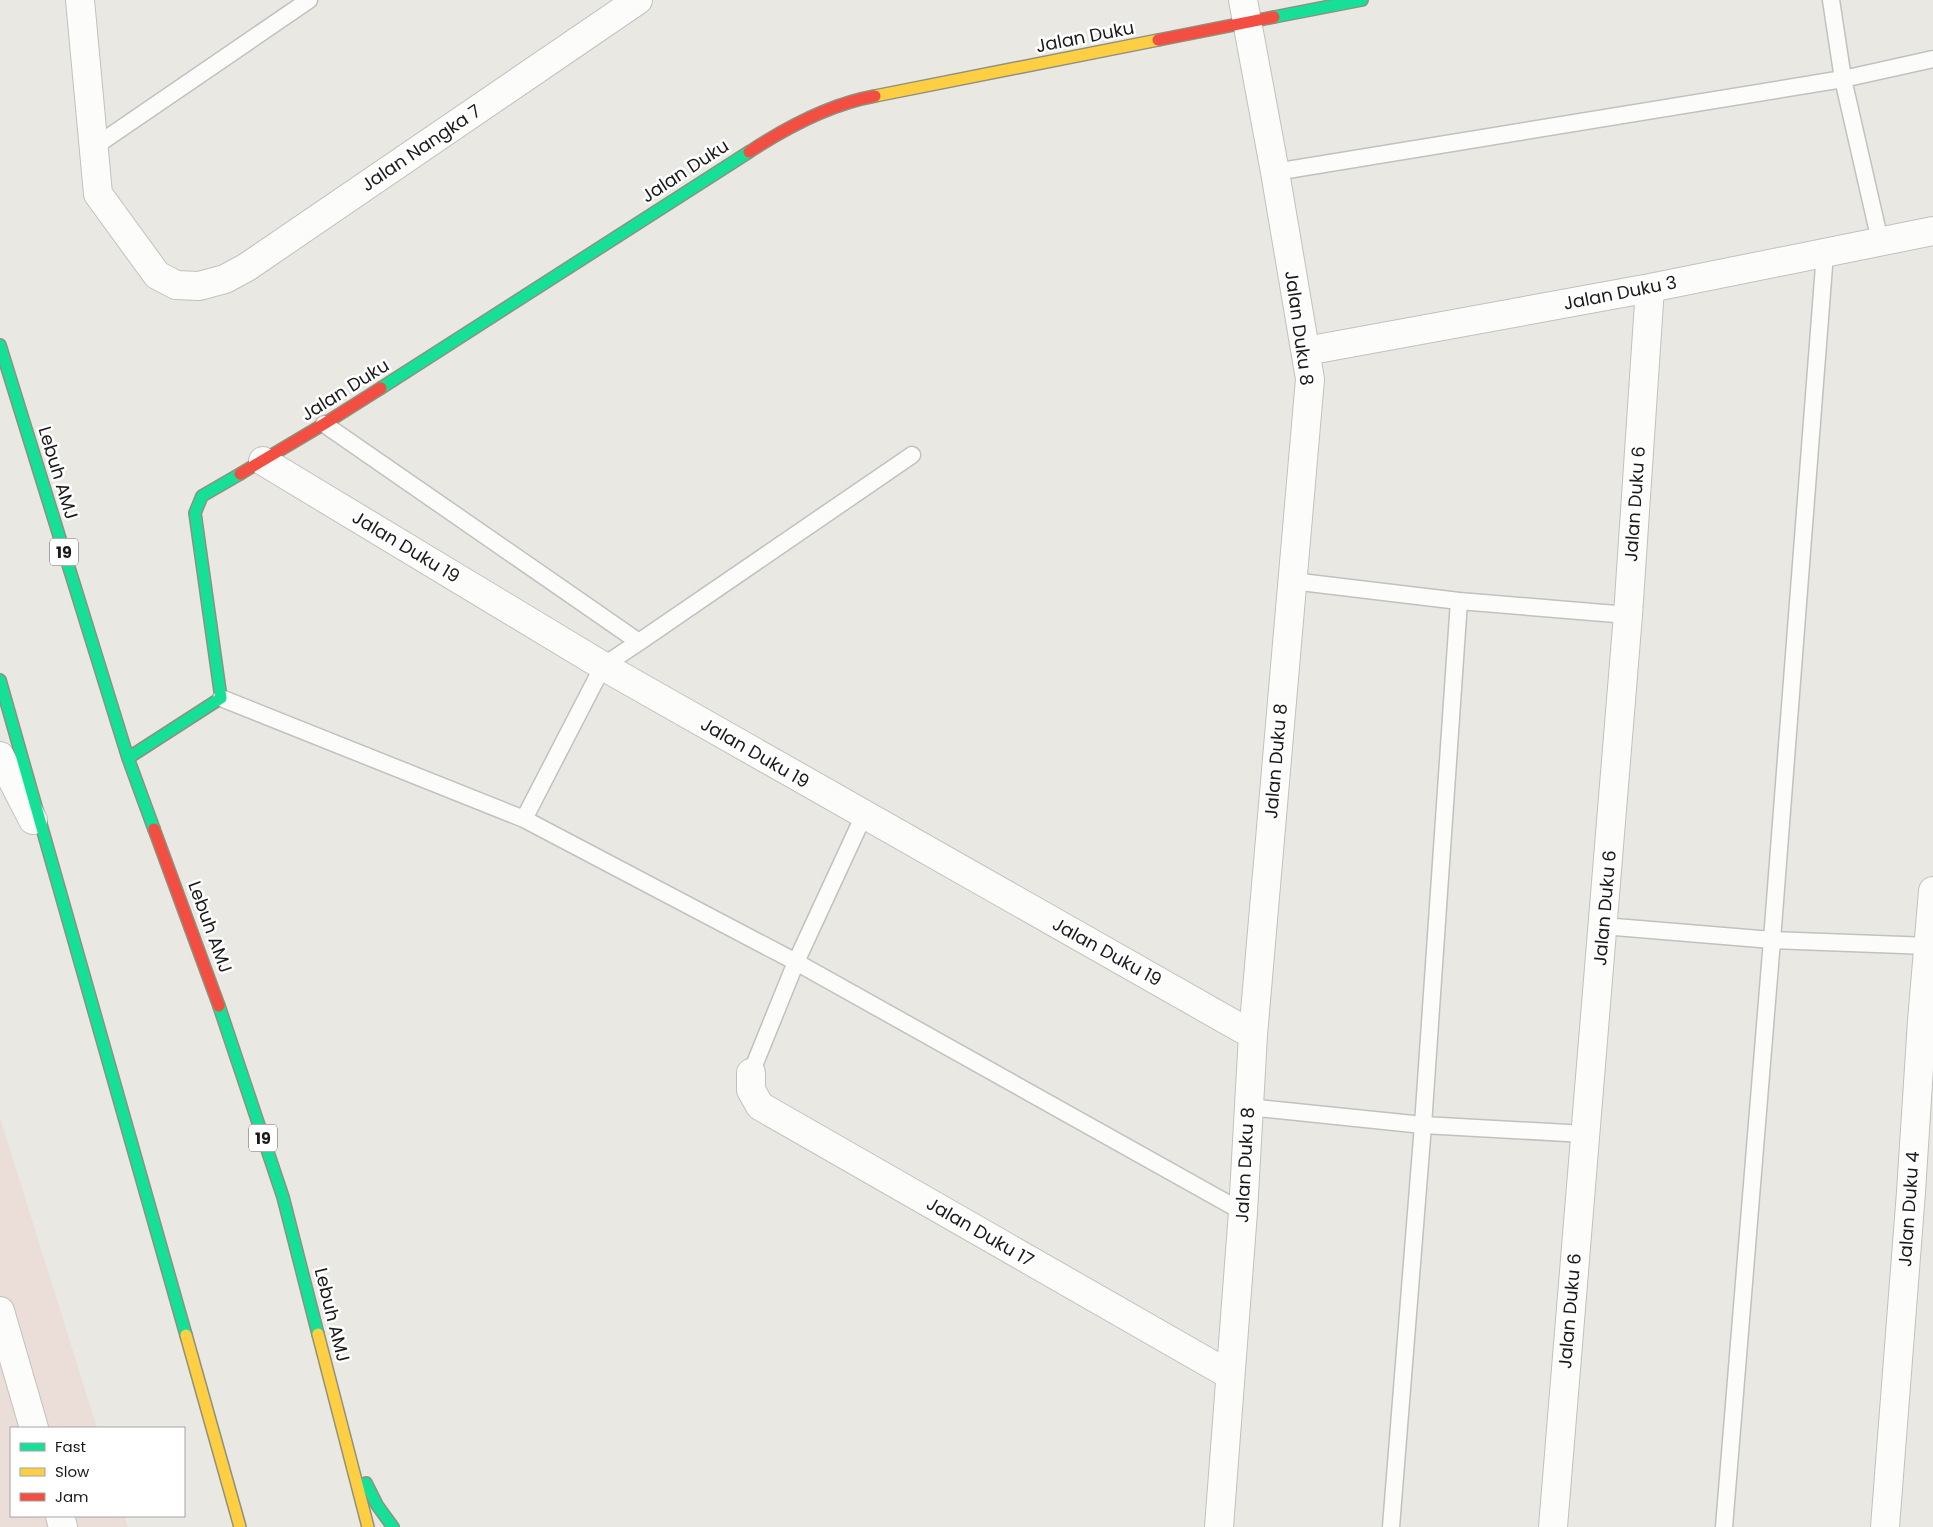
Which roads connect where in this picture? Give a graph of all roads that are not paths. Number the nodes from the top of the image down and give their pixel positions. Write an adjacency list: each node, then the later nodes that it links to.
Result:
1 (80, 0): 9 (street, Jalan Nangka 7)
2 (309, 0): 9 (lane)
3 (638, 0): 9 (street, Jalan Nangka 7)
4 (1362, 0): 6 (main road, Jalan Duku)
5 (1831, 0): 8 (lane)
6 (1245, 12): 10 (street, Jalan Duku 8); 17 (main road, Jalan Duku)
7 (1933, 60): 8 (lane)
8 (1843, 79): 10 (lane); 12 (lane)
9 (94, 147)
10 (1275, 172): 16 (street, Jalan Duku 8)
11 (1933, 231): 12 (street, Jalan Duku 3)
12 (1880, 241): 13 (street, Jalan Duku 3)
13 (1825, 253): 14 (street, Jalan Duku 3); 34 (lane)
14 (1650, 288): 16 (street, Jalan Duku 3); 22 (street, Jalan Duku 6)
15 (0, 345): 28 (main road, Lebuh AMJ / 19)
16 (1306, 351): 20 (street, Jalan Duku 8)
17 (324, 424): 19 (main road, Jalan Duku); 23 (lane)
18 (912, 455): 23 (lane)
19 (263, 461): 24 (street, Jalan Duku 19); 26 (main road, Jalan Duku)
20 (1292, 581): 21 (lane); 38 (street, Jalan Duku 8)
21 (1459, 600): 22 (lane); 41 (lane)
22 (1628, 615): 33 (street, Jalan Duku 6)
23 (639, 642): 24 (lane)
24 (603, 666): 29 (street, Jalan Duku 19); 30 (lane)
25 (0, 680): 31 (main road)
26 (221, 698): 28 (main road); 30 (lane)
27 (0, 756): 31 (street)
28 (128, 758): 48 (main road, Lebuh AMJ / 19)
29 (864, 815): 36 (lane); 38 (street, Jalan Duku 19)
30 (524, 819): 36 (lane)
31 (50, 853): 49 (main road)
32 (1933, 891): 35 (street, Jalan Duku 4)
33 (1604, 926): 34 (lane); 42 (street, Jalan Duku 6)
34 (1772, 940): 35 (lane); 55 (lane)
35 (1929, 946): 37 (street, Jalan Duku 4)
36 (796, 962): 39 (lane); 44 (lane)
37 (1927, 1022): 43 (street, Jalan Duku 4)
38 (1253, 1035): 40 (street, Jalan Duku 8)
39 (752, 1073): 46 (street, Jalan Duku 17)
40 (1248, 1107): 41 (lane); 44 (street, Jalan Duku 8)
41 (1423, 1125): 42 (lane); 53 (lane)
42 (1585, 1134): 54 (street, Jalan Duku 6)
43 (1922, 1192): 56 (street, Jalan Duku 4)
44 (1243, 1212): 46 (street, Jalan Duku 8)
45 (0, 1311): 47 (street)
46 (1230, 1375): 52 (street, Jalan Duku 8)
47 (34, 1427)
48 (347, 1444): 50 (main road, Lebuh AMJ / 19); 51 (main road)
49 (240, 1527)
50 (368, 1527)
51 (393, 1527)
52 (1219, 1527)
53 (1391, 1527)
54 (1552, 1527)
55 (1724, 1527)
56 (1885, 1527)

